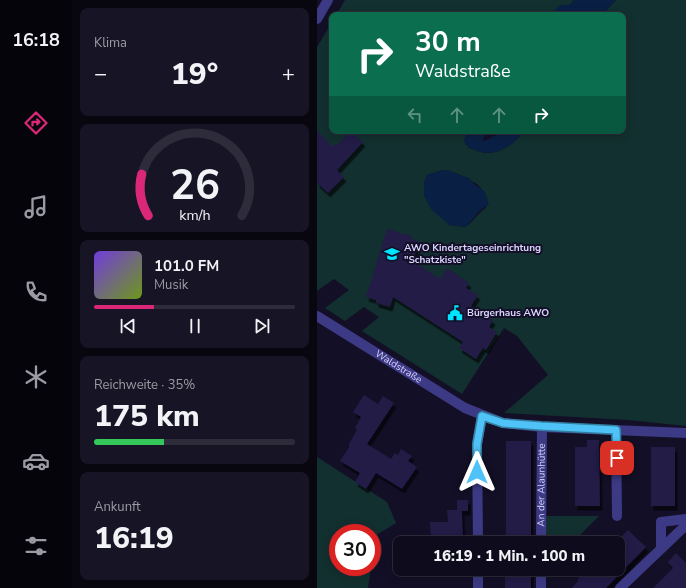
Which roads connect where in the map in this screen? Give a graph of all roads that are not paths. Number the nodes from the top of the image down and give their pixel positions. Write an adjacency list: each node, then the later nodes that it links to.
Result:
1 (328, 0): 2 (street)
2 (317, 19)
3 (317, 316): 4 (street, Waldstraße)
4 (482, 416): 5 (street, Waldstraße); 11 (street)
5 (541, 426): 6 (street, Waldstraße); 12 (street, An der Alaunhütte)
6 (616, 430): 7 (street, Waldstraße); 8 (street)
7 (686, 433)
8 (617, 516)
9 (686, 519): 13 (street)
10 (686, 525): 13 (street)
11 (478, 536)
12 (541, 536)
13 (661, 548): 18 (street)
14 (478, 576): 16 (street)
15 (541, 576): 17 (street)
16 (478, 588)
17 (541, 588)
18 (621, 588)

